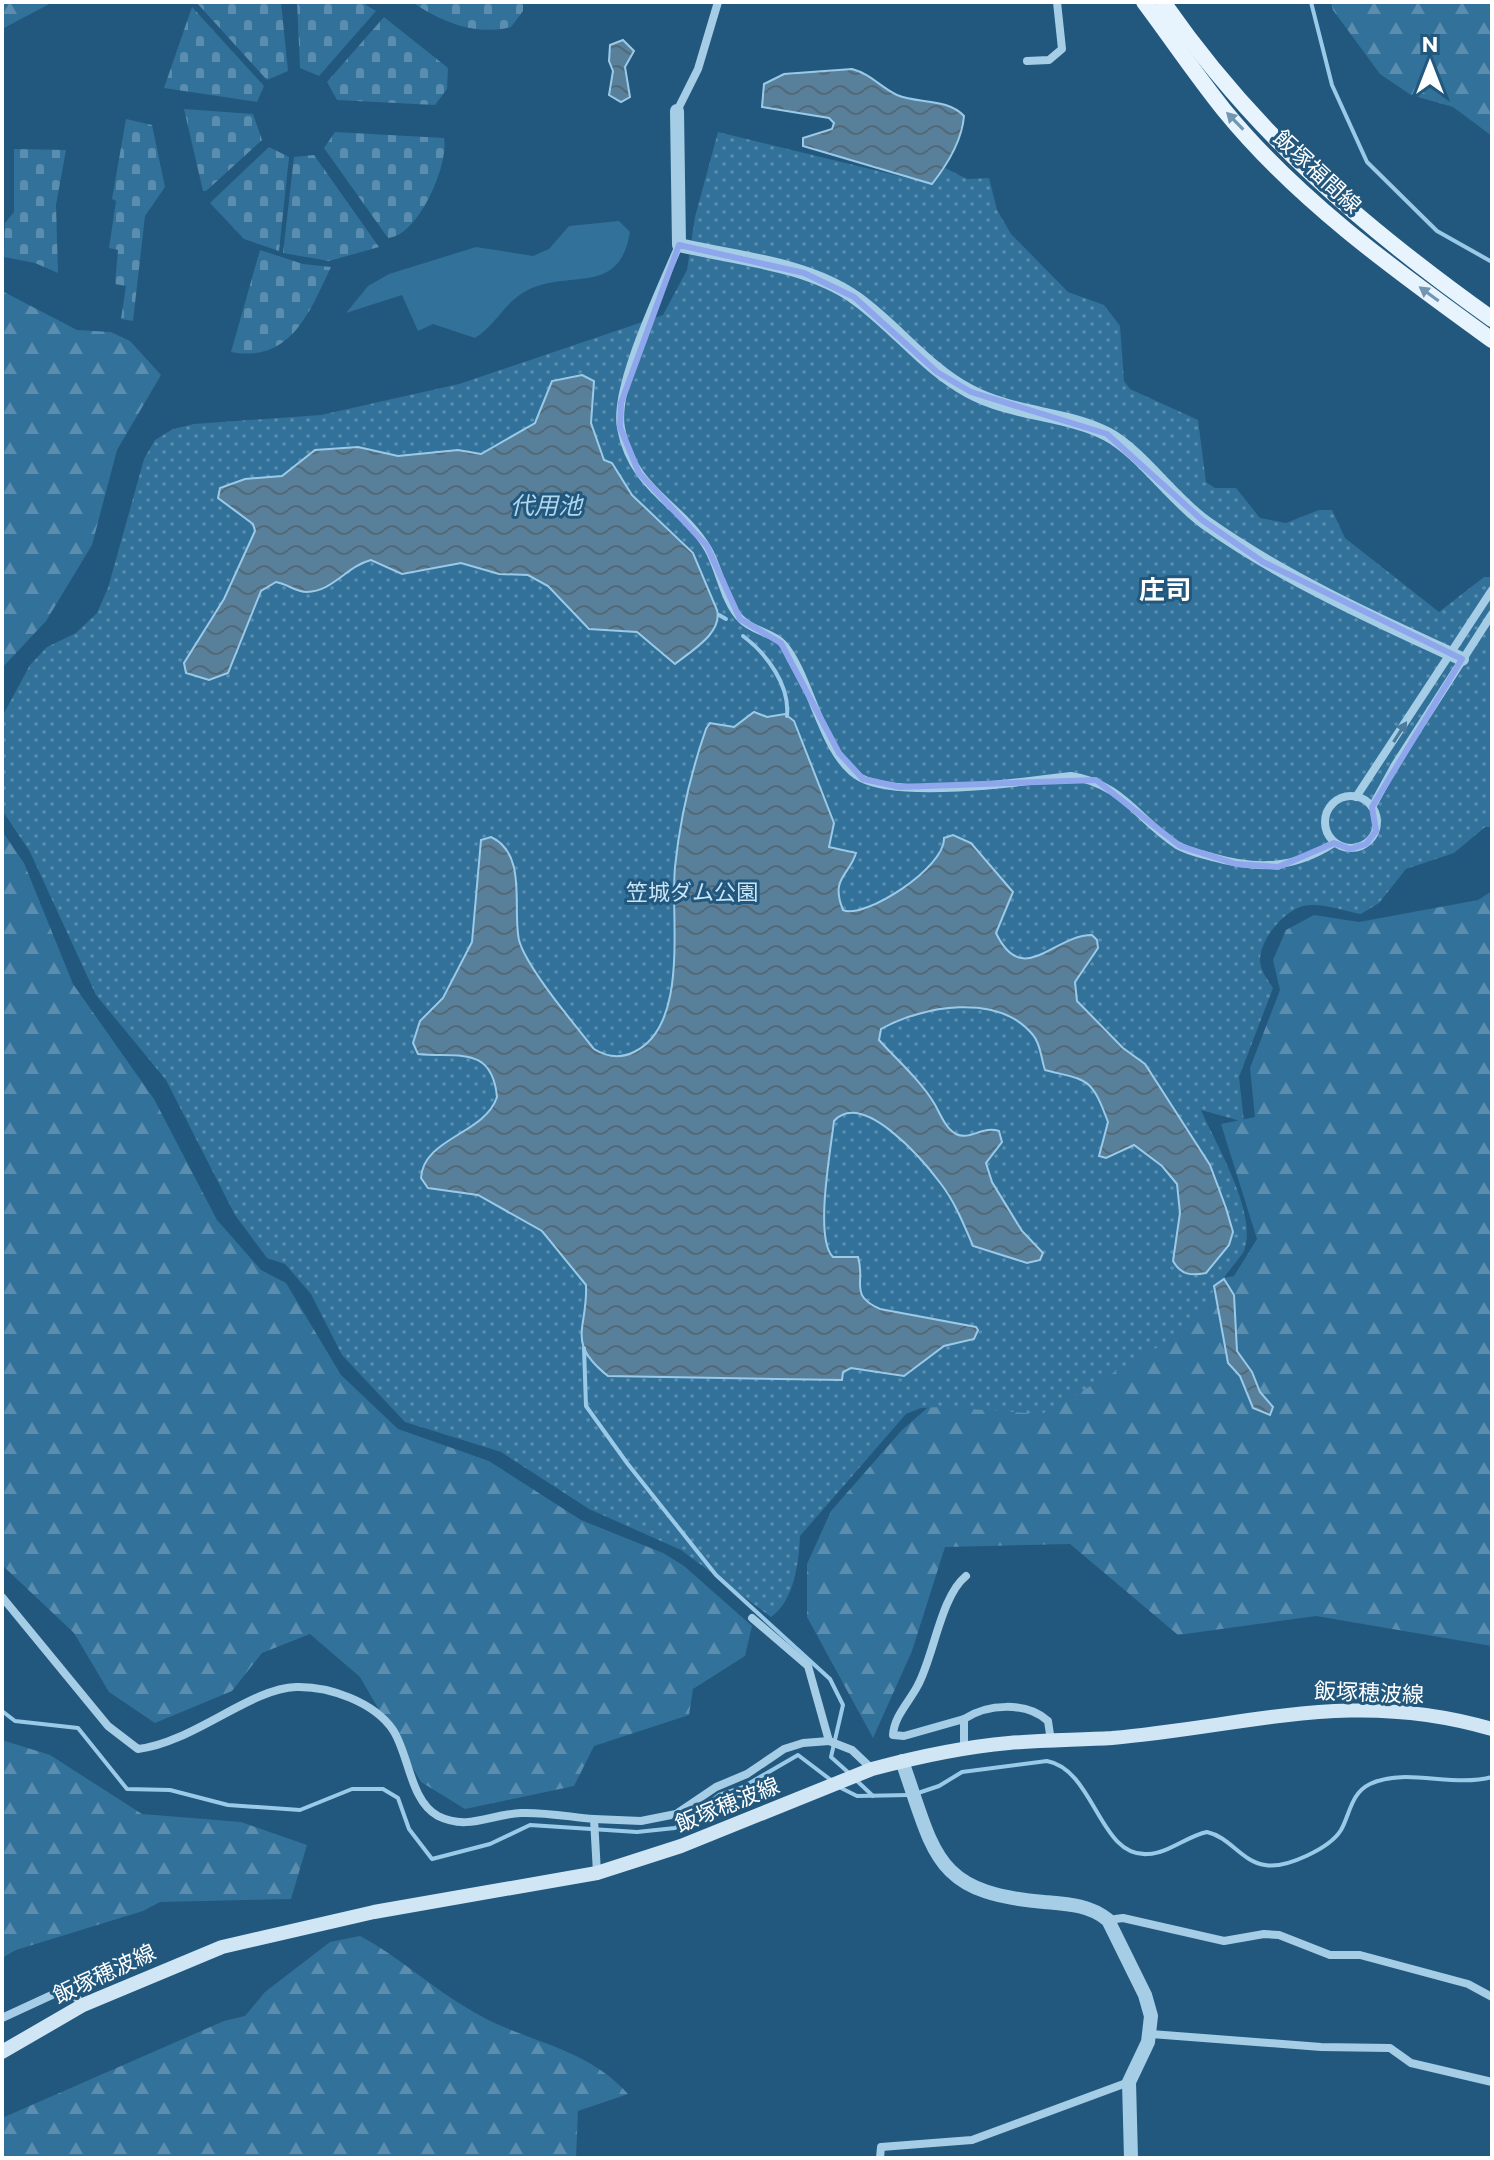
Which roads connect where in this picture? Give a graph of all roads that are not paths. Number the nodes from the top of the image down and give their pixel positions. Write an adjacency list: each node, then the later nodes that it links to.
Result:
1 (718, 2): 6 (street)
2 (1057, 2): 5 (street)
3 (1144, 2): 9 (main road, 飯塚福間線, one-way to 3)
4 (1163, 2): 8 (main road, 飯塚福間線)
5 (1027, 61)
6 (677, 111): 7 (street)
7 (679, 245): 12 (street); 15 (street)
8 (1492, 319)
9 (1492, 340)
10 (1492, 590): 12 (street)
11 (1492, 614): 12 (street)
12 (1456, 656): 13 (street, one-way to 12); 14 (street)
13 (1356, 797): 14 (street); 15 (street)
14 (1372, 807): 15 (street)
15 (1334, 843)
16 (966, 1576): 19 (street)
17 (2, 1597): 26 (street)
18 (752, 1618): 21 (street)
19 (964, 1719): 22 (street); 23 (street)
20 (1492, 1729): 22 (main road, 飯塚穂波線)
21 (829, 1741): 25 (street); 26 (street)
22 (1051, 1741): 23 (main road, 飯塚穂波線)
23 (964, 1749): 24 (main road, 飯塚穂波線)
24 (902, 1761): 25 (main road, 飯塚穂波線); 28 (street)
25 (872, 1769): 27 (main road, 飯塚穂波線)
26 (594, 1819): 27 (street)
27 (597, 1873): 30 (main road, 飯塚穂波線)
28 (1108, 1920): 29 (street); 32 (street)
29 (1492, 1997)
30 (83, 2005): 31 (street); 33 (main road, 飯塚穂波線)
31 (2, 2018)
32 (1151, 2034): 34 (street); 35 (street)
33 (2, 2052)
34 (1129, 2082): 36 (street); 37 (street)
35 (1492, 2082)
36 (880, 2158)
37 (1131, 2158)

